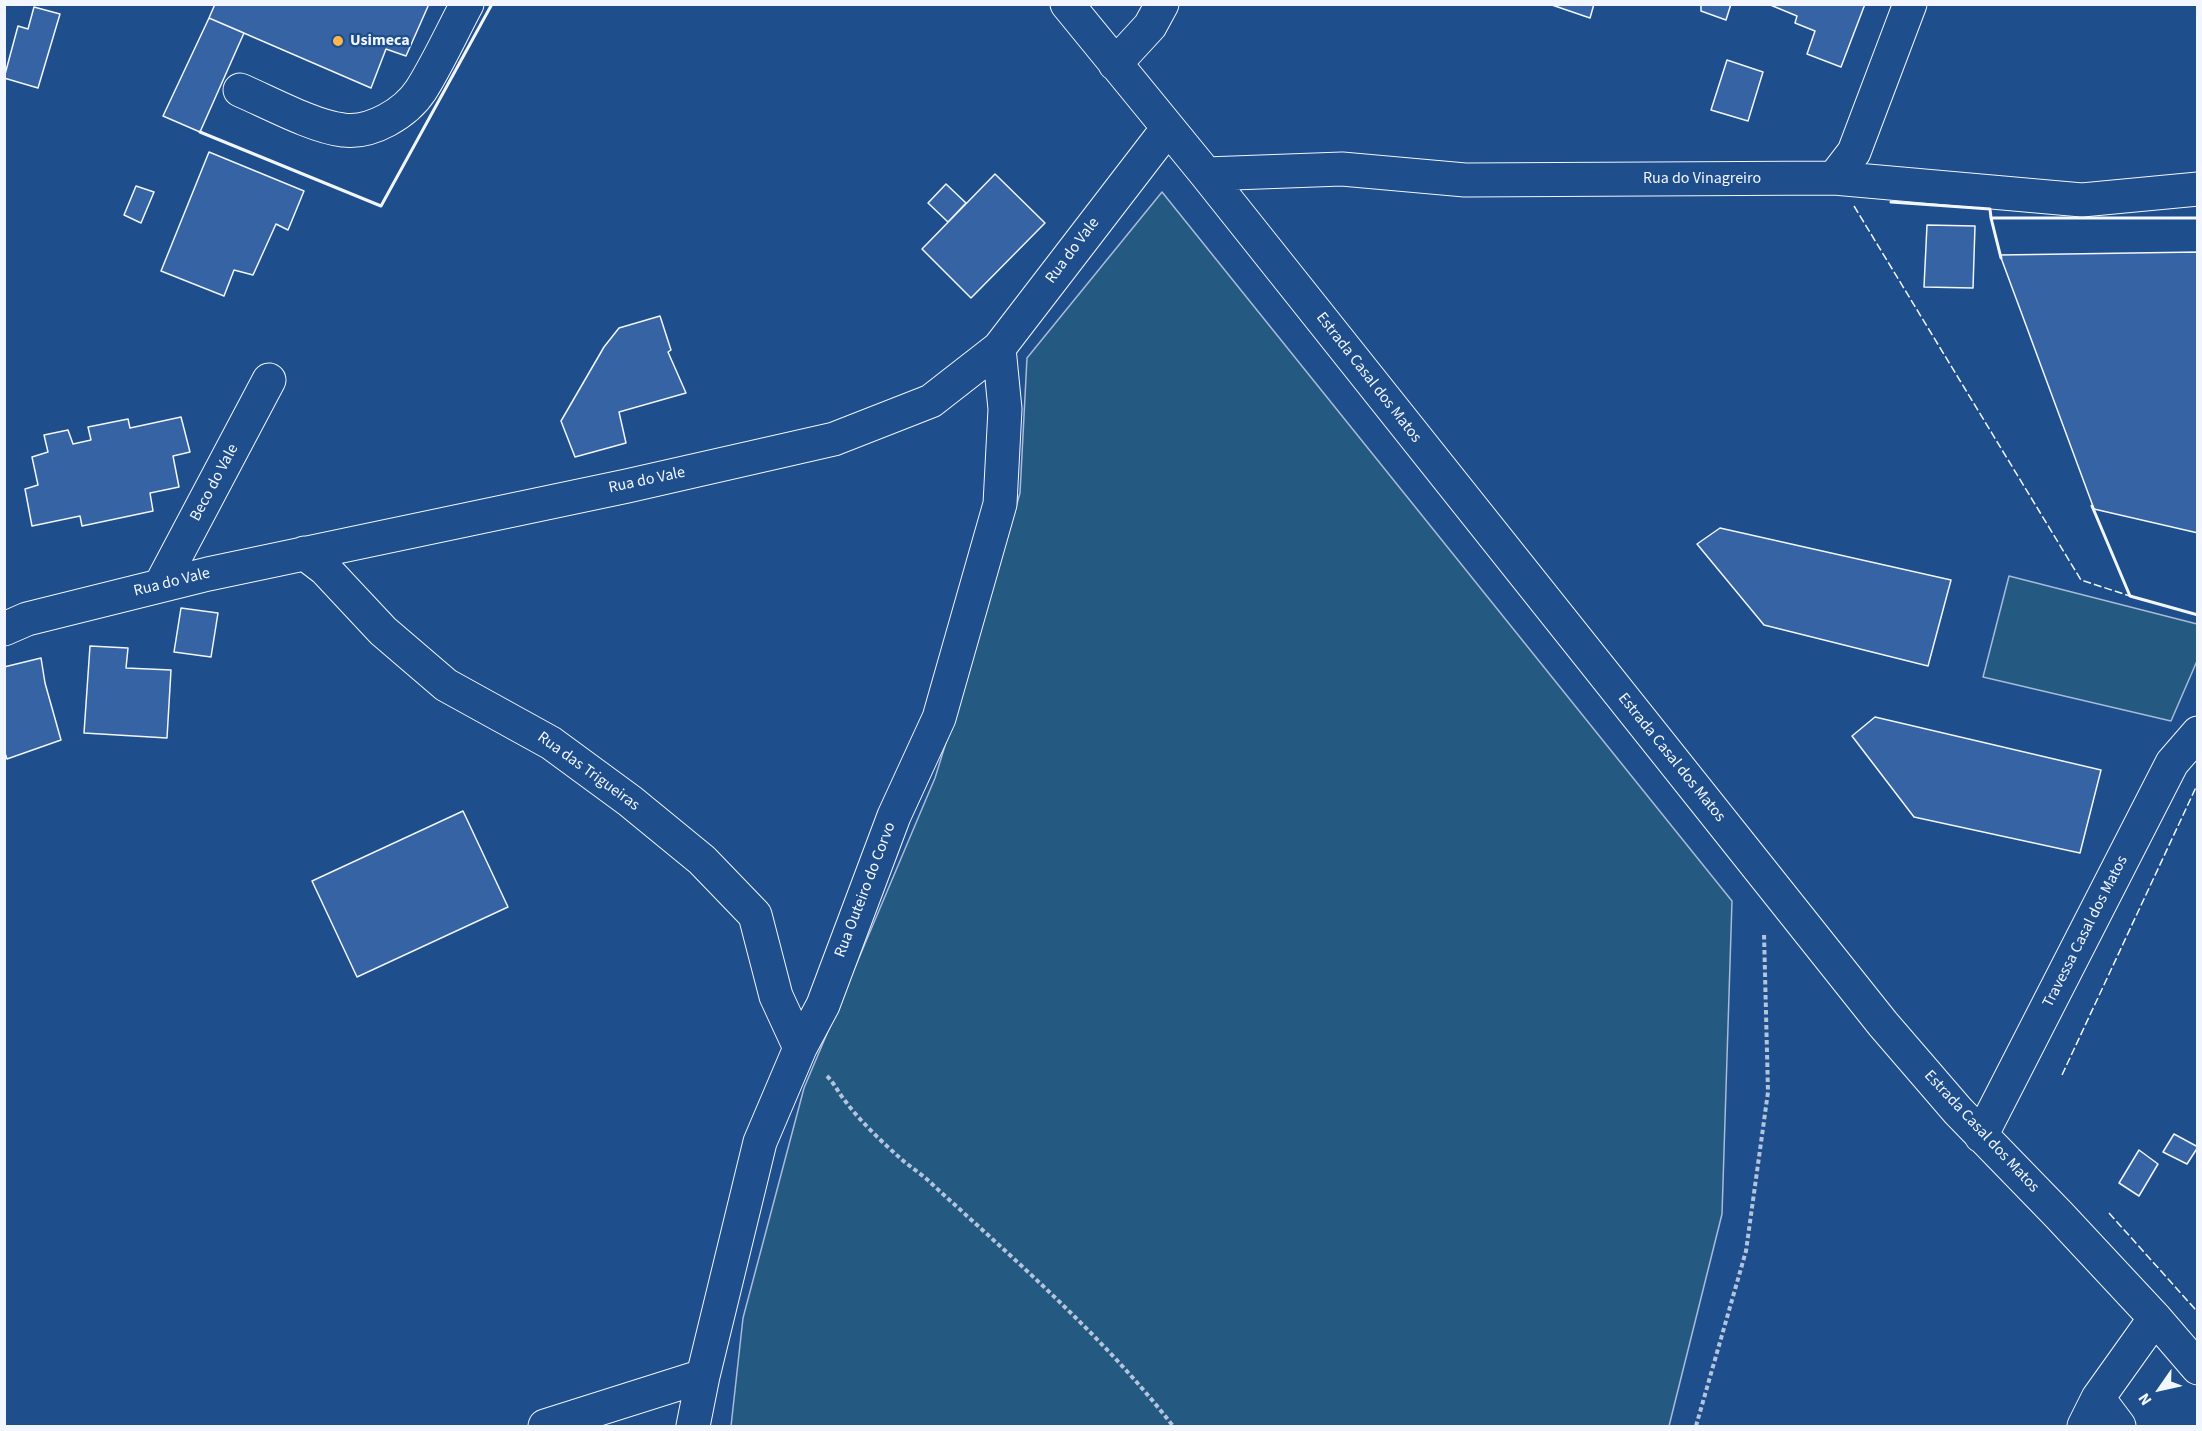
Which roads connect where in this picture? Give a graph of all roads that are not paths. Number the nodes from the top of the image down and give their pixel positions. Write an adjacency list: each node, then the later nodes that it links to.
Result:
1 (467, 4): 6 (street)
2 (1067, 4): 5 (street, Estrada Casal dos Matos)
3 (1162, 4): 5 (street)
4 (1910, 4): 9 (street)
5 (1115, 64): 7 (street, Estrada Casal dos Matos)
6 (240, 90)
7 (1168, 128): 8 (street, Estrada Casal dos Matos); 11 (street, Rua do Vale)
8 (1206, 174): 9 (street, Rua do Vinagreiro); 18 (street, Estrada Casal dos Matos)
9 (1834, 178): 10 (street, Rua do Vinagreiro)
10 (2198, 189)
11 (999, 348): 13 (street, Rua do Vale); 17 (street, Rua Outeiro do Corvo)
12 (269, 380): 14 (street, Beco do Vale)
13 (304, 553): 14 (street, Rua do Vale); 17 (street, Rua das Trigueiras)
14 (160, 586): 15 (street, Rua do Vale)
15 (4, 628)
16 (2198, 733): 18 (street, Travessa Casal dos Matos)
17 (800, 1048): 21 (street, Rua Outeiro do Corvo)
18 (1981, 1136): 19 (street, Estrada Casal dos Matos)
19 (2155, 1318): 20 (street, Estrada Casal dos Matos); 22 (street)
20 (2198, 1368)
21 (703, 1376): 23 (street); 24 (street, Rua Outeiro do Corvo)
22 (2091, 1412): 25 (street)
23 (545, 1426)
24 (693, 1426)
25 (2119, 1426)

